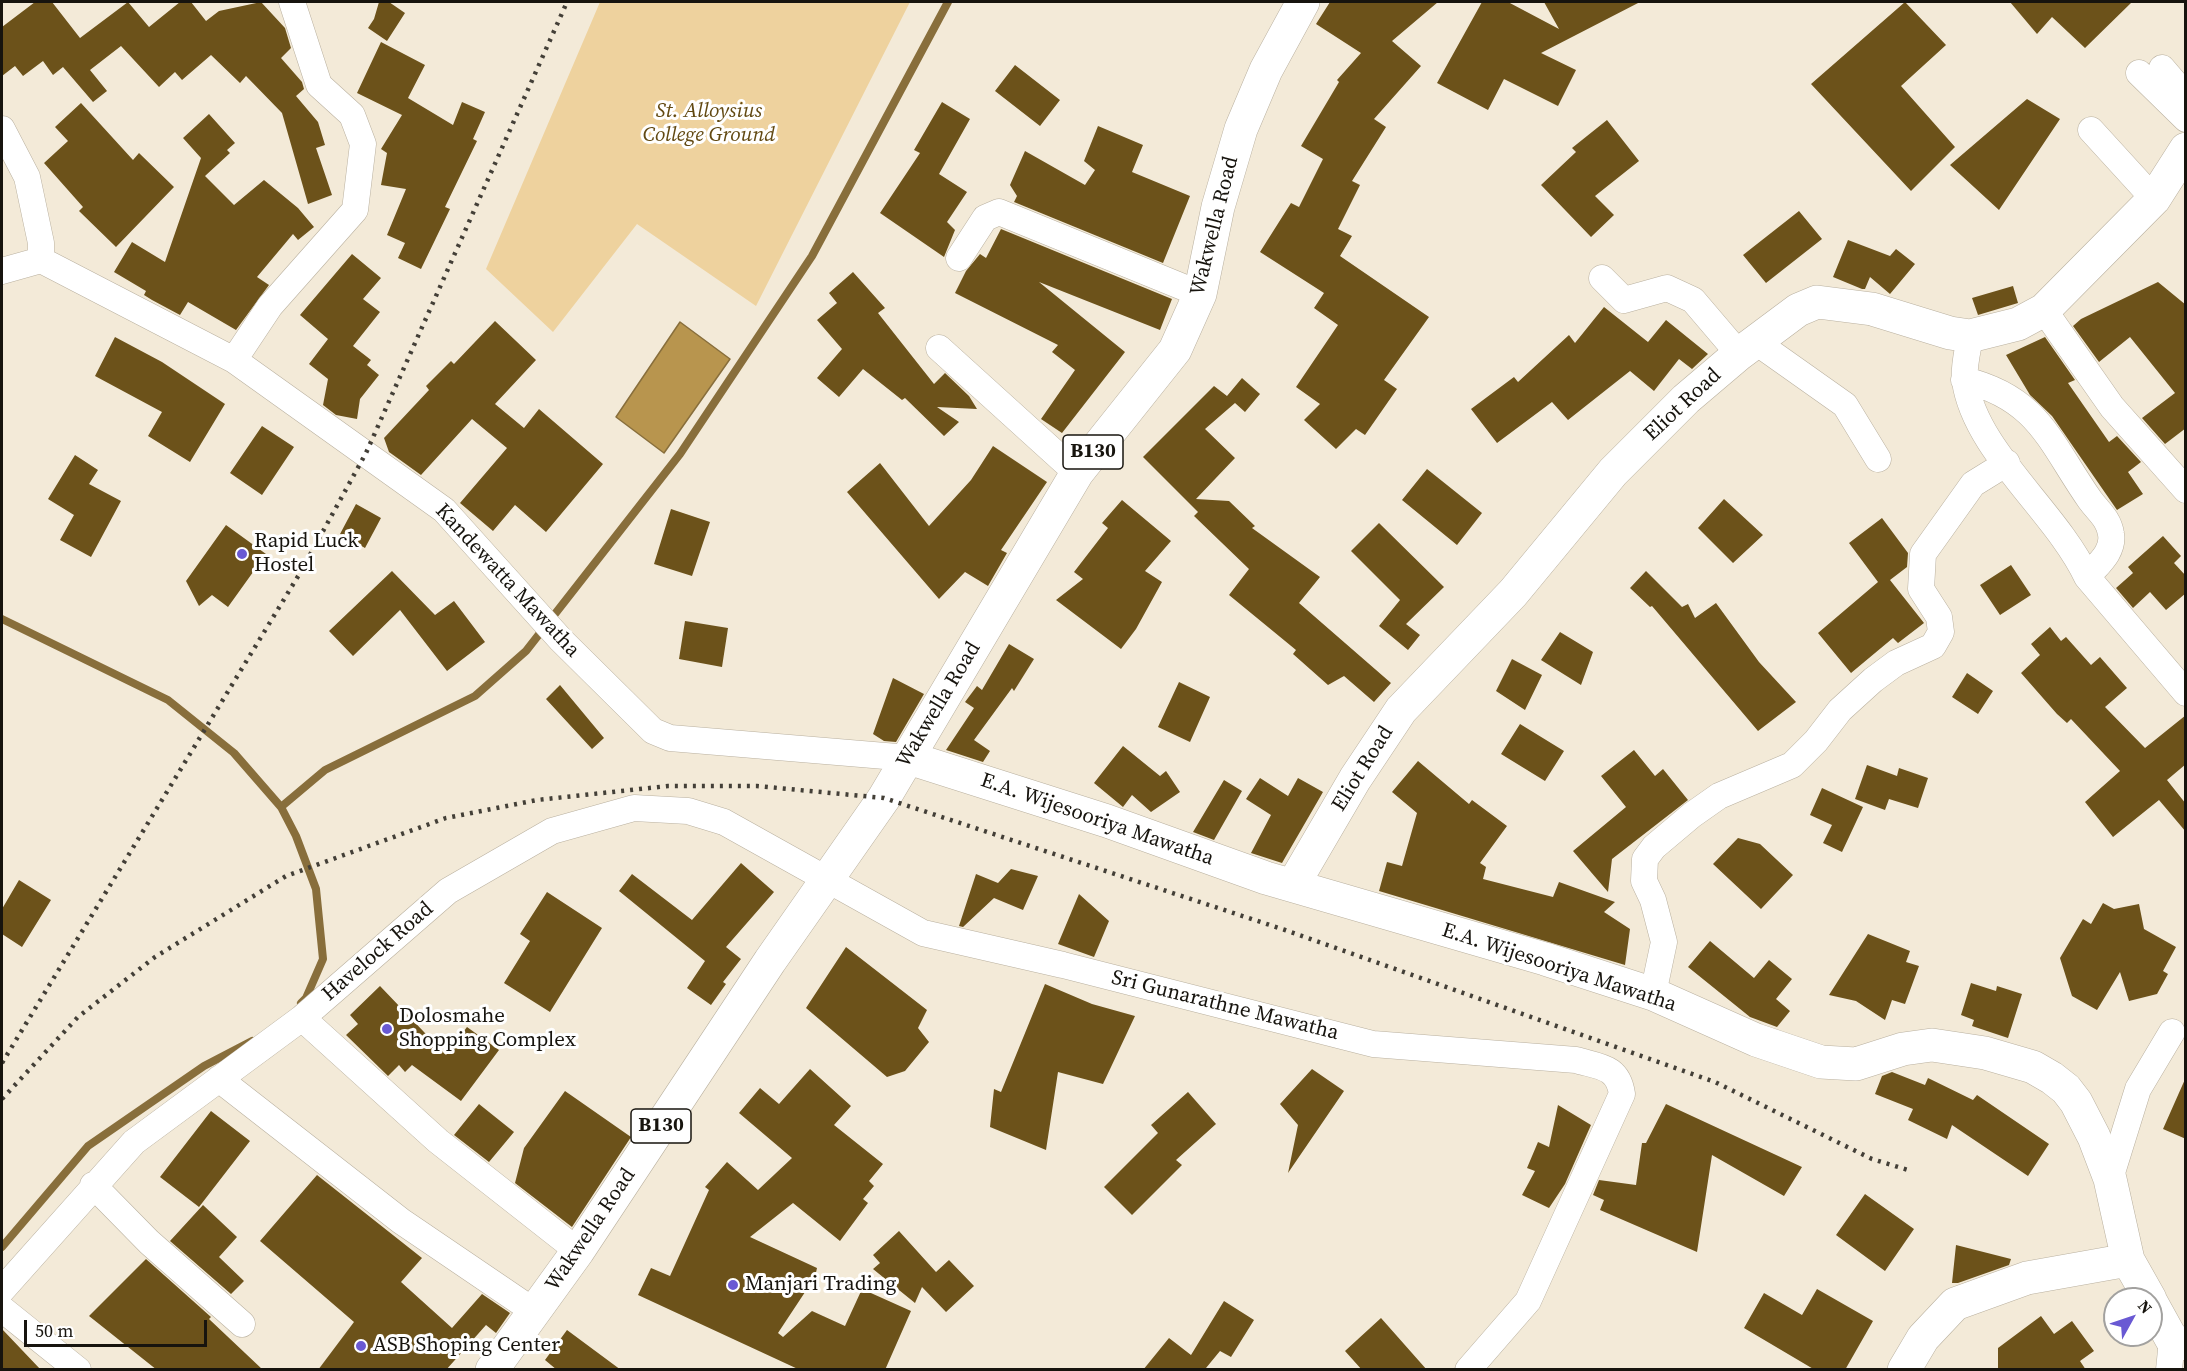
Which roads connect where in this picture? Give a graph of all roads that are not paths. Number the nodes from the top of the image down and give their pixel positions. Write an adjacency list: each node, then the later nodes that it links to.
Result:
1 (292, 2): 18 (street)
2 (1303, 2): 13 (street, Wakwella Road / B130)
3 (2186, 96): 4 (street)
4 (2186, 119)
5 (2, 129): 10 (street)
6 (2091, 129): 8 (street)
7 (2186, 149): 8 (street, Eliot Road)
8 (2154, 199): 14 (street, Eliot Road)
9 (959, 258): 13 (street)
10 (40, 260): 11 (street); 18 (street, Kandewatta Mawatha)
11 (2, 271)
12 (1602, 278): 17 (street)
13 (1200, 294): 22 (street, Wakwella Road / B130)
14 (2044, 310): 15 (street, Eliot Road); 23 (street)
15 (1970, 336): 17 (street, Eliot Road); 19 (street)
16 (939, 348): 22 (street)
17 (1748, 348): 20 (street); 28 (street, Eliot Road)
18 (234, 360): 26 (street, Kandewatta Mawatha)
19 (1964, 380): 21 (street); 24 (street)
20 (1878, 459)
21 (2007, 463): 24 (street); 29 (street)
22 (1077, 473): 26 (street, Wakwella Road / B130)
23 (2186, 490)
24 (2087, 577): 25 (street)
25 (2184, 690)
26 (909, 758): 27 (street, Wakwella Road / B130); 28 (street, E.A. Wijesooriya Mawatha)
27 (827, 881): 30 (street, Havelock Road); 35 (street, Wakwella Road / B130); 46 (street, Sri Gunarathne Mawatha)
28 (1293, 885): 29 (street, E.A. Wijesooriya Mawatha)
29 (1653, 994): 33 (street, E.A. Wijesooriya Mawatha)
30 (302, 1018): 32 (street, Havelock Road); 35 (street)
31 (2172, 1032): 33 (street)
32 (219, 1079): 34 (street, Havelock Road); 40 (street)
33 (2110, 1179): 36 (street, E.A. Wijesooriya Mawatha)
34 (93, 1185): 38 (street, Havelock Road); 41 (street)
35 (578, 1251): 40 (street, Wakwella Road / B130)
36 (2128, 1260): 37 (street, E.A. Wijesooriya Mawatha); 47 (street)
37 (2143, 1287)
38 (2, 1290)
39 (2, 1309): 44 (street)
40 (535, 1312): 45 (street, Wakwella Road / B130)
41 (242, 1324)
42 (2163, 1326): 43 (street, E.A. Wijesooriya Mawatha)
43 (2176, 1351)
44 (78, 1370)
45 (492, 1370)
46 (1468, 1370)
47 (1905, 1370)

